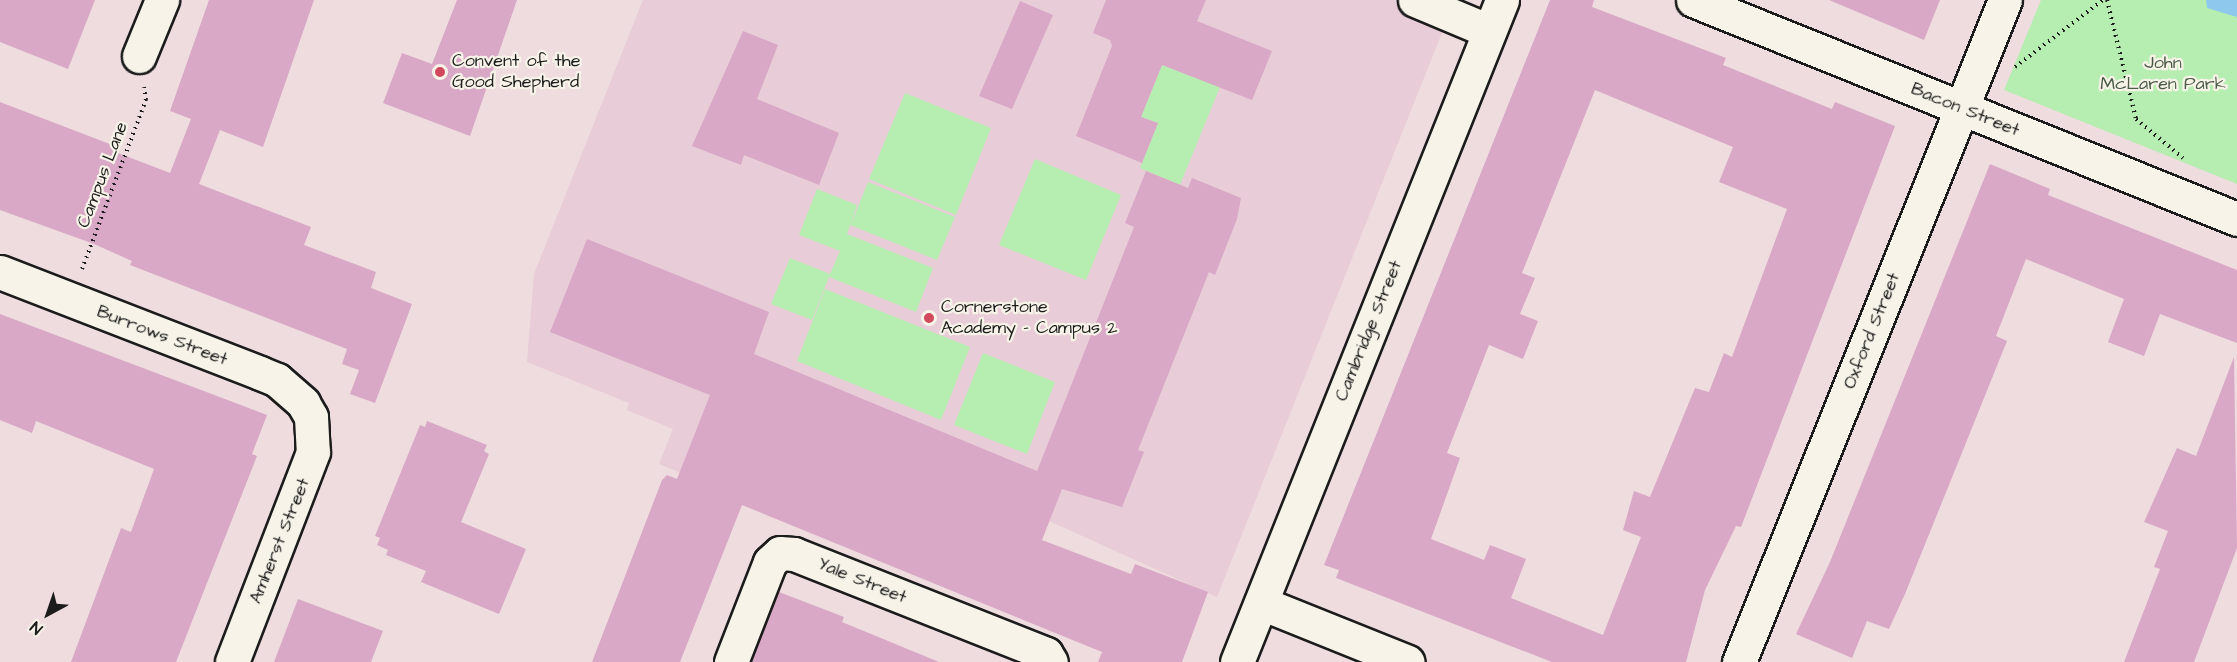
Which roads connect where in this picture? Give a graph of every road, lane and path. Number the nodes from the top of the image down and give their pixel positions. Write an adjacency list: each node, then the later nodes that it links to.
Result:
1 (162, 0): 8 (street)
2 (1415, 0): 7 (street)
3 (1502, 0): 7 (street, Cambridge Street)
4 (1693, 0): 10 (street, Bacon Street)
5 (2005, 0): 10 (street, Oxford Street)
6 (2105, 0): 9 (path); 11 (path)
7 (1489, 31): 16 (street, Cambridge Street)
8 (139, 56): 14 (path, Campus Lane)
9 (2008, 72)
10 (1961, 108): 12 (street, Bacon Street); 22 (street, Oxford Street)
11 (2193, 162)
12 (2237, 219)
13 (0, 272): 14 (street, Burrows Street)
14 (70, 301): 15 (street, Burrows Street)
15 (311, 417): 17 (street, Amherst Street)
16 (1261, 603): 20 (street, Cambridge Street); 21 (street)
17 (232, 662)
18 (731, 662): 19 (street, Yale Street)
19 (1052, 662)
20 (1237, 662)
21 (1408, 662)
22 (1739, 662)

